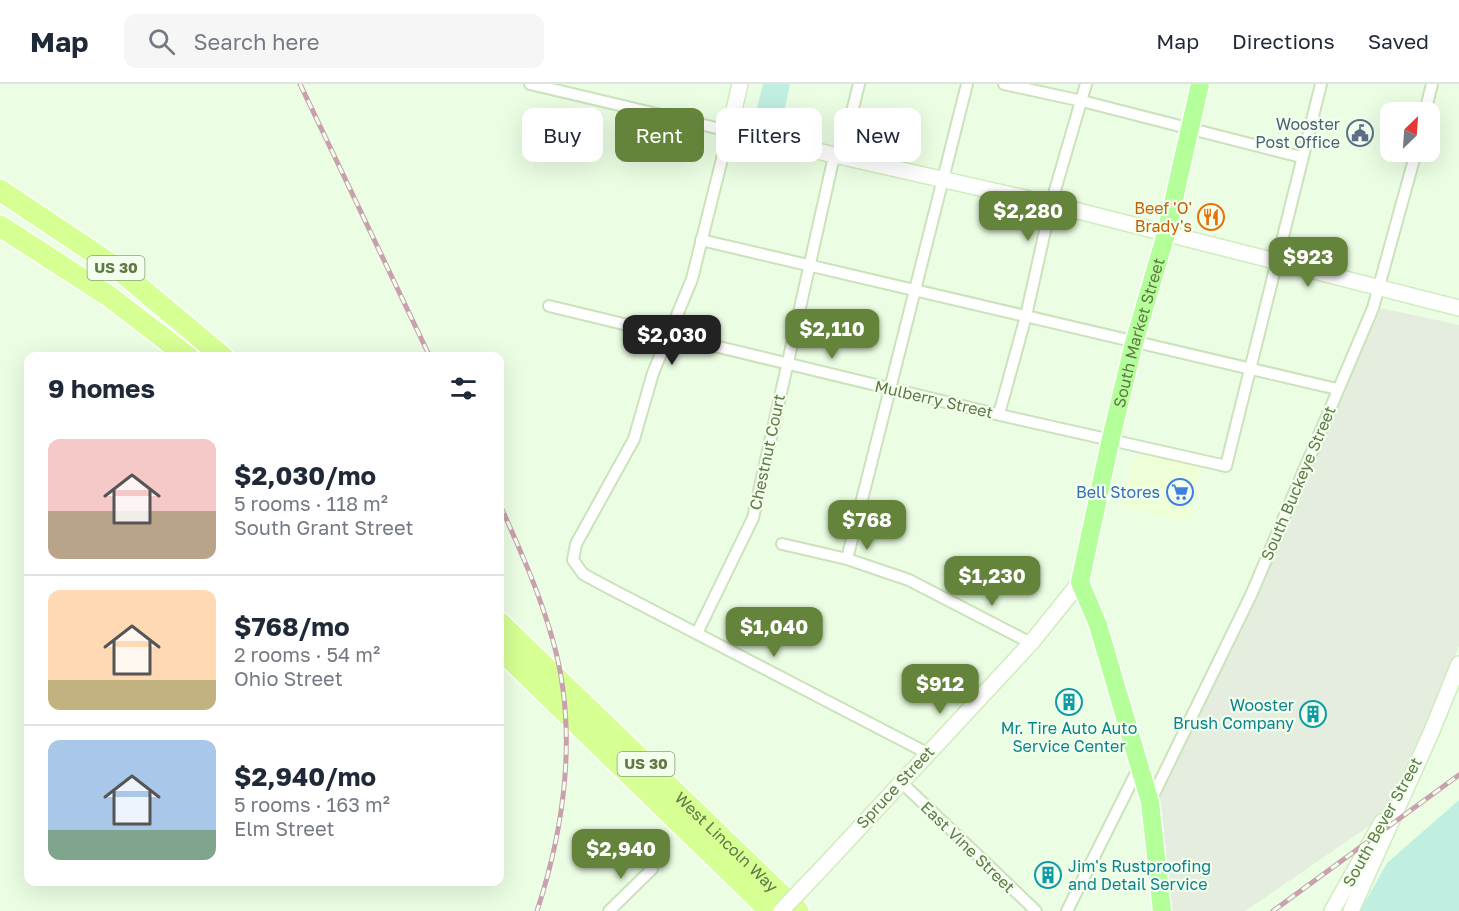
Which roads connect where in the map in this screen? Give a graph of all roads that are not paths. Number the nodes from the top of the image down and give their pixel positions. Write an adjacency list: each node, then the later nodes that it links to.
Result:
1 (530, 84): 14 (street)
2 (740, 84): 12 (main road)
3 (859, 84): 13 (street)
4 (967, 84): 22 (street)
5 (1004, 84): 10 (street)
6 (1086, 84): 10 (street)
7 (1200, 84): 15 (main road, South Market Street)
8 (1321, 84): 18 (street)
9 (1432, 84): 11 (street)
10 (1082, 101): 15 (street); 24 (street)
11 (1428, 102)
12 (734, 108)
13 (853, 108)
14 (716, 128)
15 (1189, 129): 18 (street); 26 (main road, South Market Street)
16 (822, 153): 17 (main road)
17 (834, 156): 30 (street, Chestnut Court)
18 (1301, 157): 29 (street)
19 (721, 162): 27 (street)
20 (863, 162): 22 (main road)
21 (1413, 162): 31 (street, South Buckeye Street)
22 (944, 179): 24 (main road); 32 (street)
23 (0, 190): 40 (highway, US 30)
24 (1051, 204): 26 (main road); 35 (street)
25 (0, 226): 39 (highway, US 30)
26 (1166, 234): 29 (main road); 37 (main road, South Market Street)
27 (701, 240): 30 (street); 36 (street)
28 (0, 242): 38 (highway)
29 (1275, 263): 31 (main road); 42 (street)
30 (809, 266): 32 (street); 41 (street, Chestnut Court)
31 (1380, 289): 34 (main road); 44 (street, South Buckeye Street)
32 (917, 290): 35 (street); 43 (street)
33 (549, 306): 36 (street, Mulberry Street)
34 (1459, 308)
35 (1026, 316): 37 (street); 45 (street)
36 (669, 334): 41 (street, Mulberry Street); 51 (street)
37 (1134, 343): 42 (street); 46 (main road, South Market Street)
38 (172, 352)
39 (182, 352)
40 (217, 352)
41 (786, 364): 43 (street, Mulberry Street); 51 (street, Chestnut Court)
42 (1251, 369): 44 (street); 46 (street, Mulberry Street)
43 (890, 389): 45 (street, Mulberry Street); 48 (street)
44 (1337, 389): 59 (street, South Buckeye Street)
45 (999, 415): 46 (street, Mulberry Street)
46 (1111, 438): 49 (main road, South Market Street)
47 (782, 544): 48 (street)
48 (847, 559): 52 (street)
49 (1080, 582): 52 (main road, Spruce Street); 57 (main road)
50 (504, 626): 64 (highway, West Lincoln Way / US 30)
51 (697, 633): 56 (street)
52 (1031, 643): 56 (main road, Spruce Street)
53 (504, 653): 62 (highway, West Lincoln Way / US 30)
54 (1459, 664): 55 (main road, South Bever Street)
55 (1431, 733): 68 (main road, South Bever Street); 69 (main road, South Bever Street)
56 (927, 753): 58 (main road, Spruce Street)
57 (1139, 767): 59 (main road); 66 (street)
58 (900, 782): 63 (main road, Spruce Street, bridge); 65 (street, East Vine Street)
59 (1150, 802): 67 (main road)
60 (652, 869): 61 (street)
61 (609, 911)
62 (770, 911)
63 (781, 911)
64 (798, 911)
65 (1036, 911)
66 (1066, 911)
67 (1162, 911)
68 (1332, 911)
69 (1351, 911)

